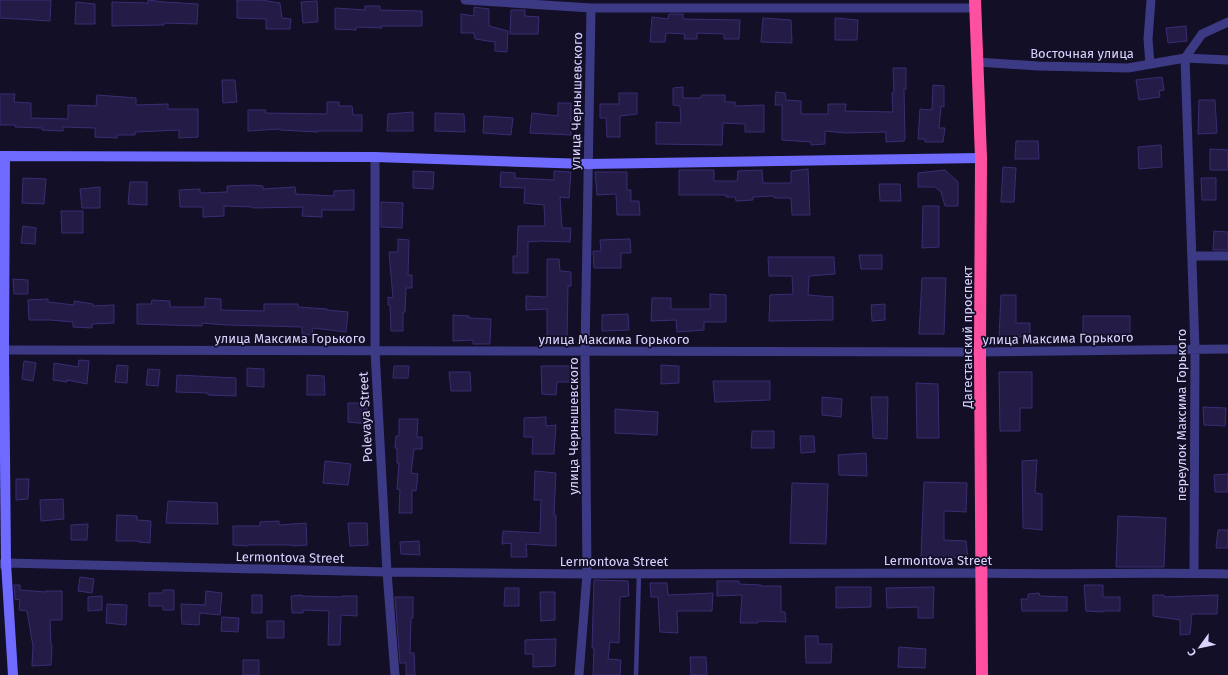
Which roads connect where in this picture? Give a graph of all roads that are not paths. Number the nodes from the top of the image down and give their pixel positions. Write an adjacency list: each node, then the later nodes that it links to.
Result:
1 (465, 0): 5 (street)
2 (1151, 0): 10 (street)
3 (790, 4): 4 (street); 5 (street)
4 (975, 4): 9 (highway, Дагестанский проспект)
5 (591, 8): 14 (street, улица Чернышевского)
6 (1228, 22): 7 (street)
7 (1185, 58): 8 (street, Восточная улица); 10 (street, Восточная улица); 15 (street, переулок Максима Горького)
8 (1228, 60)
9 (977, 62): 10 (street, Восточная улица); 13 (highway, Дагестанский проспект)
10 (1150, 64)
11 (3, 156): 12 (street); 19 (street)
12 (374, 157): 14 (street); 20 (street, Polevaya Street)
13 (981, 158): 14 (street); 22 (highway, Дагестанский проспект)
14 (588, 164): 21 (street, улица Чернышевского)
15 (1192, 256): 16 (street); 17 (street, переулок Максима Горького)
16 (1228, 256)
17 (1195, 349): 18 (street, улица Максима Горького); 22 (street, улица Максима Горького); 26 (street, переулок Максима Горького)
18 (1228, 349)
19 (2, 350): 20 (street, улица Максима Горького); 23 (street)
20 (375, 351): 21 (street, улица Максима Горького); 24 (street, Polevaya Street)
21 (585, 352): 22 (street, улица Максима Горького); 27 (street, улица Чернышевского)
22 (980, 352): 25 (highway, Дагестанский проспект)
23 (3, 564): 24 (street, Lermontova Street); 30 (street)
24 (387, 572): 27 (street, Lermontova Street); 31 (street, Polevaya Street)
25 (982, 573): 26 (street, Lermontova Street); 28 (street, Lermontova Street); 34 (highway, Дагестанский проспект)
26 (1194, 573): 29 (street, Lermontova Street)
27 (587, 574): 28 (street, Lermontova Street); 32 (street, улица Чернышевского)
28 (639, 574): 33 (lane)
29 (1228, 574)
30 (13, 675)
31 (395, 675)
32 (579, 675)
33 (636, 675)
34 (982, 675)

